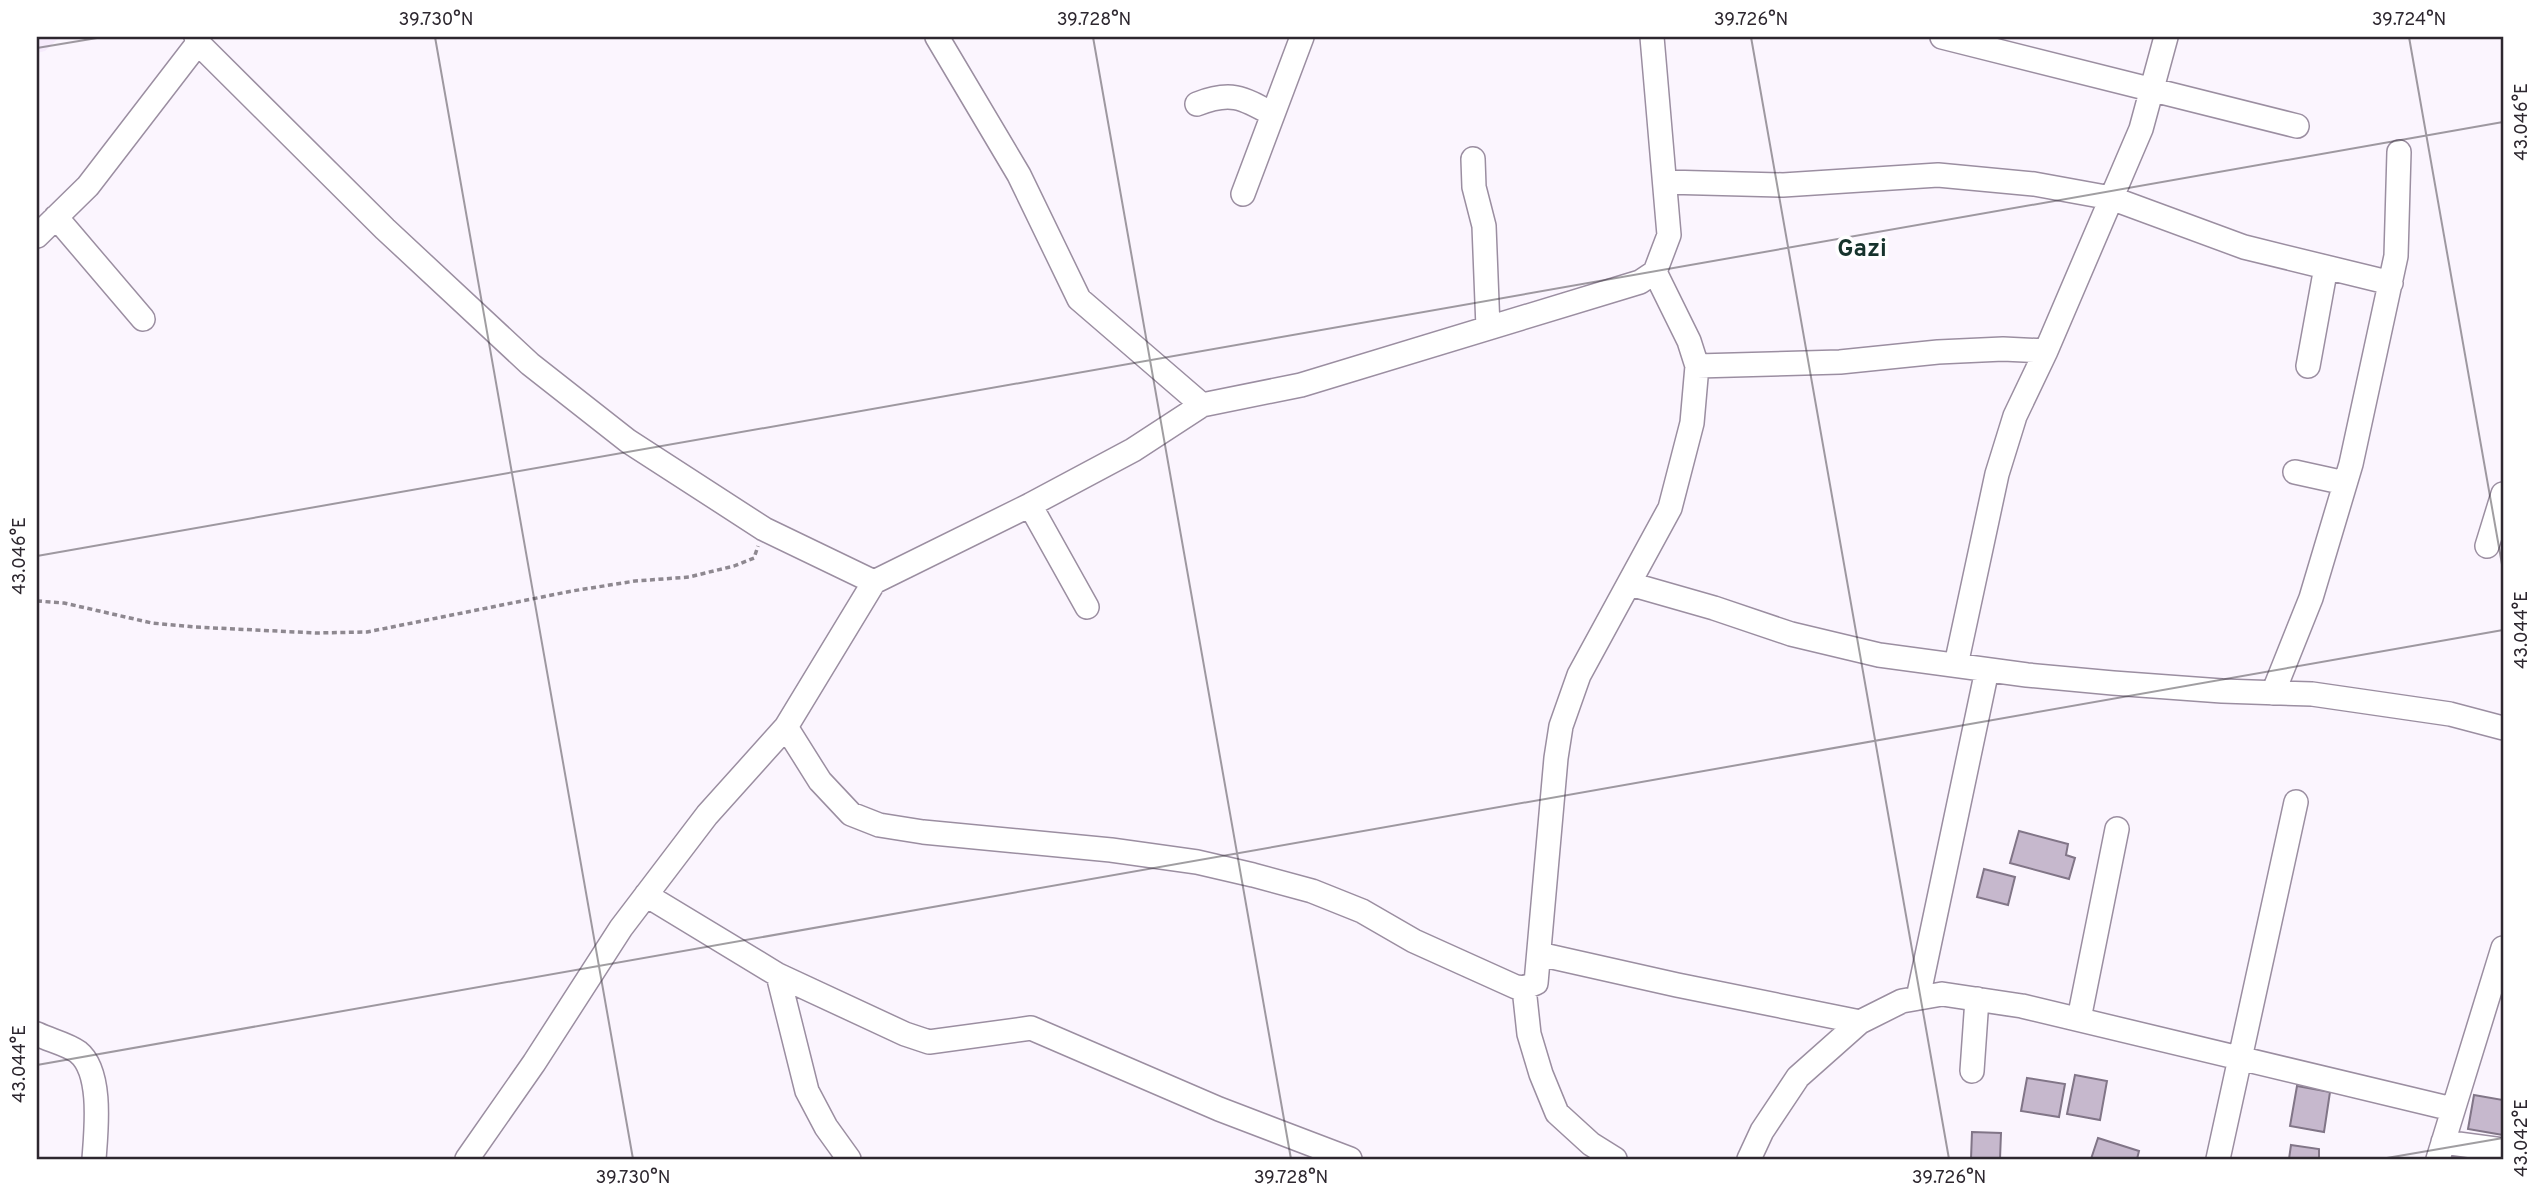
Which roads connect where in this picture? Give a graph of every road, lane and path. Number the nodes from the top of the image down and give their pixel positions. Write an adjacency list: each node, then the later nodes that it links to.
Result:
1 (937, 37): 26 (street)
2 (1302, 37): 9 (street)
3 (1652, 37): 13 (street)
4 (1942, 37): 7 (street)
5 (2166, 37): 7 (street)
6 (197, 40): 16 (street); 31 (street)
7 (2152, 90): 10 (street); 15 (street)
8 (1197, 104): 9 (street)
9 (1272, 114): 14 (street)
10 (2297, 126)
11 (2399, 152): 20 (street)
12 (1473, 159): 22 (street)
13 (1665, 182): 15 (street); 19 (street)
14 (1243, 194)
15 (2111, 198): 18 (street); 23 (street)
16 (56, 218): 17 (street); 21 (street)
17 (37, 236)
18 (2326, 267): 20 (street); 25 (street)
19 (1654, 272): 22 (street); 24 (street)
20 (2391, 283): 28 (street)
21 (143, 319)
22 (1488, 328): 26 (street)
23 (2046, 351): 24 (street); 37 (street)
24 (1697, 366): 34 (street)
25 (2308, 366)
26 (1202, 405): 30 (street)
27 (2295, 472): 28 (street)
28 (2345, 483): 39 (street)
29 (2503, 494): 32 (street)
30 (1030, 505): 33 (street); 36 (street)
31 (764, 529): 33 (street); 35 (path)
32 (2487, 546)
33 (874, 582): 40 (street)
34 (1630, 584): 37 (street); 46 (street)
35 (37, 601)
36 (1087, 607)
37 (1956, 665): 38 (street)
38 (1987, 670): 39 (street); 49 (street)
39 (2273, 693): 41 (street)
40 (786, 727): 44 (street); 48 (street)
41 (2503, 728)
42 (2296, 802): 54 (street)
43 (2117, 830): 51 (street)
44 (646, 895): 47 (street); 60 (street)
45 (2503, 948): 56 (street)
46 (1539, 954): 48 (street); 52 (street)
47 (778, 975): 61 (street); 62 (street)
48 (1524, 988): 63 (street)
49 (1918, 998): 50 (street); 52 (street)
50 (1977, 999): 51 (street); 55 (street)
51 (2079, 1019): 54 (street)
52 (1860, 1022): 64 (street)
53 (37, 1034): 59 (street)
54 (2240, 1058): 56 (street); 65 (street)
55 (1972, 1071)
56 (2452, 1109): 58 (street)
57 (2503, 1150): 58 (street)
58 (2441, 1151)
59 (94, 1159)
60 (467, 1159)
61 (849, 1159)
62 (1350, 1159)
63 (1615, 1159)
64 (1749, 1159)
65 (2218, 1159)

